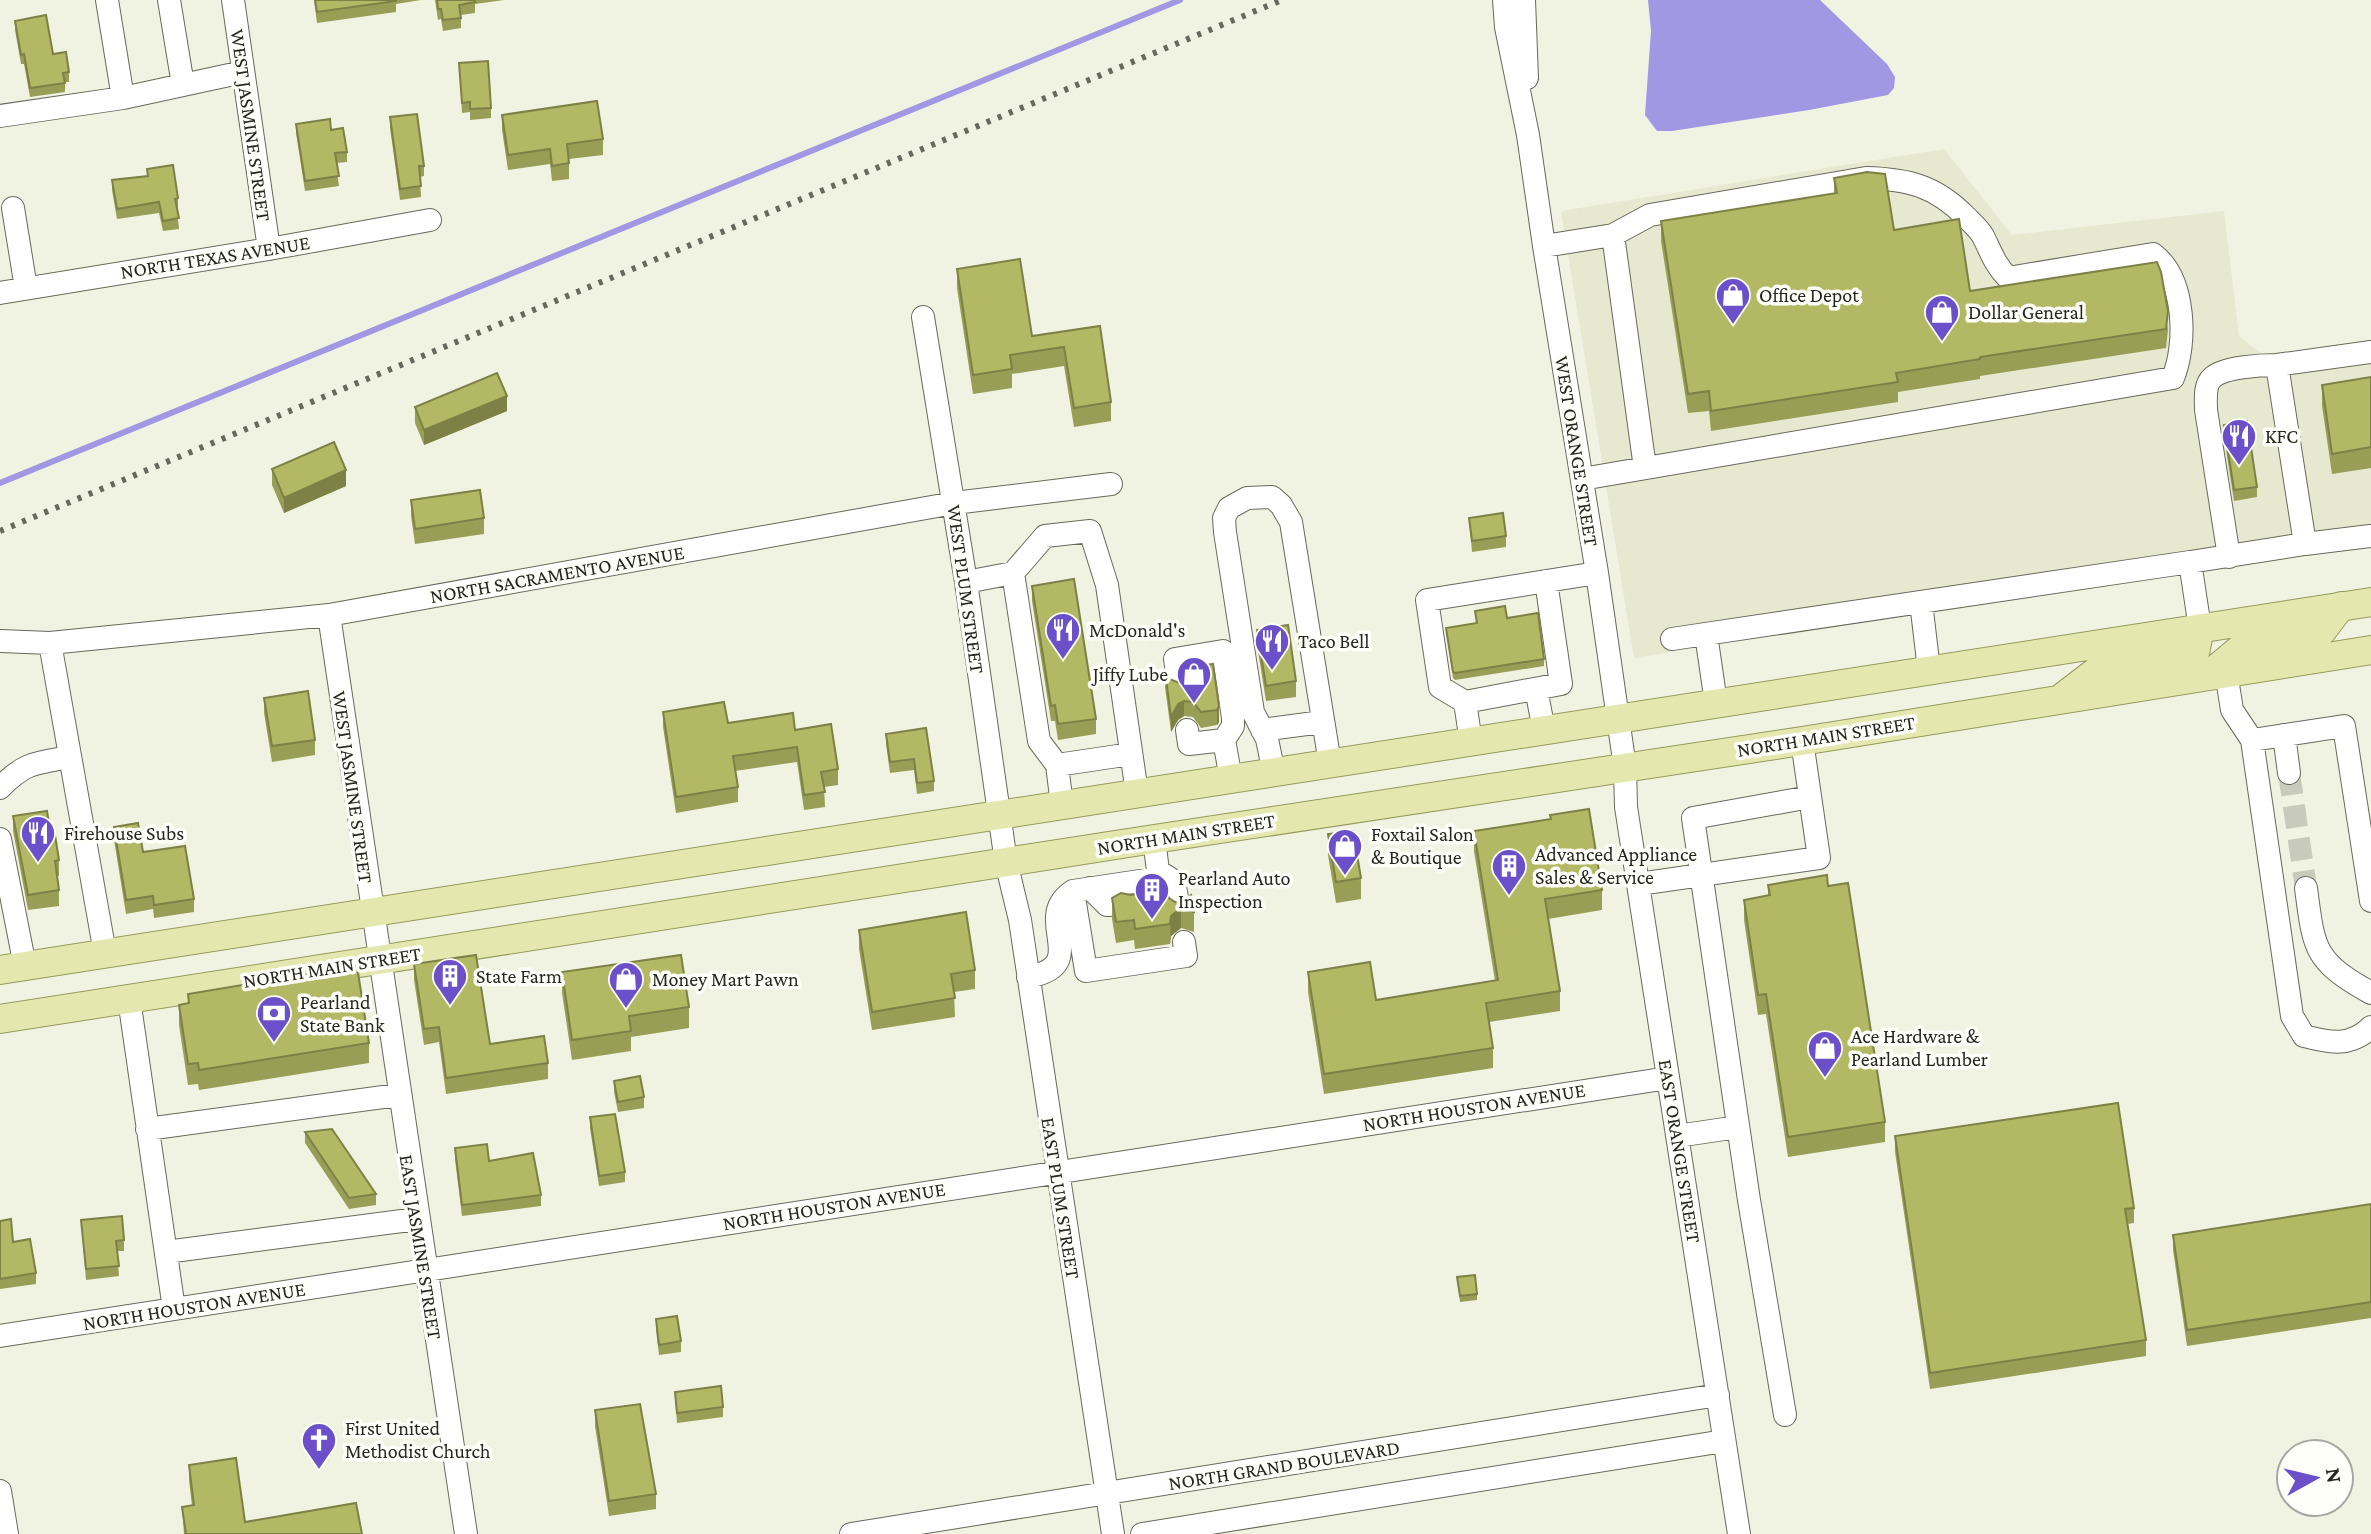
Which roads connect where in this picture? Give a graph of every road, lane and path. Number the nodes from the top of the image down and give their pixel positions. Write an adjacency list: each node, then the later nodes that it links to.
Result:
1 (107, 0): 8 (street)
2 (169, 0): 7 (street)
3 (233, 0): 6 (street, WEST JASMINE STREET)
4 (1504, 0): 10 (street, WEST ORANGE STREET)
5 (1524, 0): 10 (street, WEST ORANGE STREET)
6 (243, 72): 7 (street); 15 (street, WEST JASMINE STREET)
7 (183, 85): 8 (street)
8 (123, 98): 9 (street)
9 (1, 111)
10 (1528, 135): 14 (street, WEST ORANGE STREET)
11 (13, 208): 16 (street)
12 (430, 220): 15 (street, NORTH TEXAS AVENUE)
13 (1613, 235): 14 (street); 21 (street); 21 (street)
14 (1544, 246): 22 (street, WEST ORANGE STREET)
15 (269, 249): 16 (street, NORTH TEXAS AVENUE)
16 (26, 288): 17 (street, NORTH TEXAS AVENUE)
17 (0, 293)
18 (923, 317): 24 (street, WEST PLUM STREET)
19 (2371, 352): 20 (street)
20 (2277, 365): 26 (street); 27 (street)
21 (1645, 468): 22 (street)
22 (1582, 479): 30 (street, WEST ORANGE STREET)
23 (1111, 484): 24 (street, NORTH SACRAMENTO AVENUE)
24 (954, 503): 32 (street, WEST PLUM STREET); 36 (street, NORTH SACRAMENTO AVENUE)
25 (2371, 532): 26 (street)
26 (2305, 544): 27 (street)
27 (2229, 557): 28 (street)
28 (2190, 562): 33 (street); 37 (street)
29 (1013, 573): 32 (street); 60 (street); 63 (street)
30 (1597, 573): 31 (street); 50 (street, WEST ORANGE STREET)
31 (1546, 581): 46 (street); 48 (street)
32 (966, 582): 72 (street, WEST PLUM STREET)
33 (1921, 602): 38 (street); 43 (street)
34 (2371, 602): 35 (main road)
35 (2341, 606): 37 (main road); 44 (main road)
36 (329, 615): 41 (street, NORTH SACRAMENTO AVENUE); 84 (street, WEST JASMINE STREET)
37 (2200, 628): 43 (main road); 47 (main road)
38 (1706, 634): 39 (street); 49 (street)
39 (1672, 639)
40 (0, 641): 41 (street, NORTH SACRAMENTO AVENUE)
41 (50, 643): 61 (street)
42 (2371, 650): 44 (main road, NORTH MAIN STREET)
43 (1929, 670): 49 (main road)
44 (2218, 674): 47 (main road, NORTH MAIN STREET); 57 (street)
45 (1179, 685): 56 (street)
46 (1536, 689): 48 (street); 54 (street)
47 (2060, 699): 58 (main road, NORTH MAIN STREET)
48 (1465, 702): 59 (street)
49 (1716, 703): 50 (main road)
50 (1618, 719): 54 (main road); 64 (street, WEST ORANGE STREET)
51 (1322, 722): 53 (street); 53 (street); 62 (street)
52 (1187, 730): 56 (street)
53 (1262, 730): 65 (street)
54 (1544, 730): 59 (main road)
55 (2284, 735): 57 (street); 66 (street); 82 (street)
56 (1224, 740): 67 (street)
57 (2252, 740): 93 (street)
58 (1802, 741): 64 (main road, NORTH MAIN STREET); 70 (street)
59 (1471, 742): 62 (main road)
60 (1131, 754): 63 (street); 69 (street)
61 (70, 757): 68 (street); 86 (street)
62 (1330, 763): 65 (main road)
63 (1057, 765): 71 (street)
64 (1625, 767): 74 (main road, NORTH MAIN STREET); 79 (street, EAST ORANGE STREET)
65 (1274, 773): 67 (main road)
66 (2289, 773)
67 (1231, 779): 69 (main road)
68 (0, 788)
69 (1137, 793): 71 (main road)
70 (1810, 797): 78 (street); 78 (street)
71 (1062, 805): 72 (main road)
72 (999, 815): 76 (street, WEST PLUM STREET); 84 (main road)
73 (0, 839): 88 (street)
74 (1154, 839): 75 (main road, NORTH MAIN STREET); 77 (street)
75 (1095, 849): 76 (main road, NORTH MAIN STREET); 81 (street)
76 (1006, 862): 87 (main road, NORTH MAIN STREET); 89 (street, EAST PLUM STREET)
77 (1156, 875): 81 (street); 81 (street); 83 (street)
78 (1701, 875): 79 (street); 96 (street)
79 (1639, 884): 94 (street, EAST ORANGE STREET)
80 (2306, 888): 90 (street)
81 (1101, 894): 85 (street); 89 (street)
82 (2371, 901)
83 (1179, 909)
84 (371, 913): 86 (main road); 87 (street, WEST JASMINE STREET)
85 (1184, 942)
86 (105, 953): 88 (main road)
87 (379, 960): 91 (main road, NORTH MAIN STREET); 95 (street, EAST JASMINE STREET)
88 (13, 968)
89 (1028, 977): 99 (street, EAST PLUM STREET)
90 (2371, 993)
91 (129, 999): 92 (main road, NORTH MAIN STREET); 97 (street)
92 (0, 1019)
93 (2371, 1027)
94 (1668, 1078): 98 (street, EAST ORANGE STREET); 99 (street, NORTH HOUSTON AVENUE)
95 (398, 1095): 97 (street); 100 (street, EAST JASMINE STREET)
96 (1738, 1127): 98 (street); 106 (street)
97 (147, 1129): 101 (street)
98 (1677, 1136): 105 (street, EAST ORANGE STREET)
99 (1057, 1171): 102 (street, NORTH HOUSTON AVENUE); 109 (street, EAST PLUM STREET)
100 (417, 1219): 101 (street); 102 (street, EAST JASMINE STREET)
101 (166, 1252): 103 (street)
102 (425, 1271): 103 (street, NORTH HOUSTON AVENUE); 111 (street, EAST JASMINE STREET)
103 (174, 1309): 104 (street, NORTH HOUSTON AVENUE)
104 (0, 1336)
105 (1718, 1395): 107 (street, EAST ORANGE STREET); 109 (street, NORTH GRAND BOULEVARD)
106 (1785, 1415)
107 (1724, 1441): 114 (street); 115 (street, EAST ORANGE STREET)
108 (0, 1491): 110 (street)
109 (1108, 1493): 112 (street, NORTH GRAND BOULEVARD); 113 (street, EAST PLUM STREET)
110 (7, 1534)
111 (466, 1534)
112 (851, 1534)
113 (1113, 1534)
114 (1142, 1534)
115 (1739, 1534)

